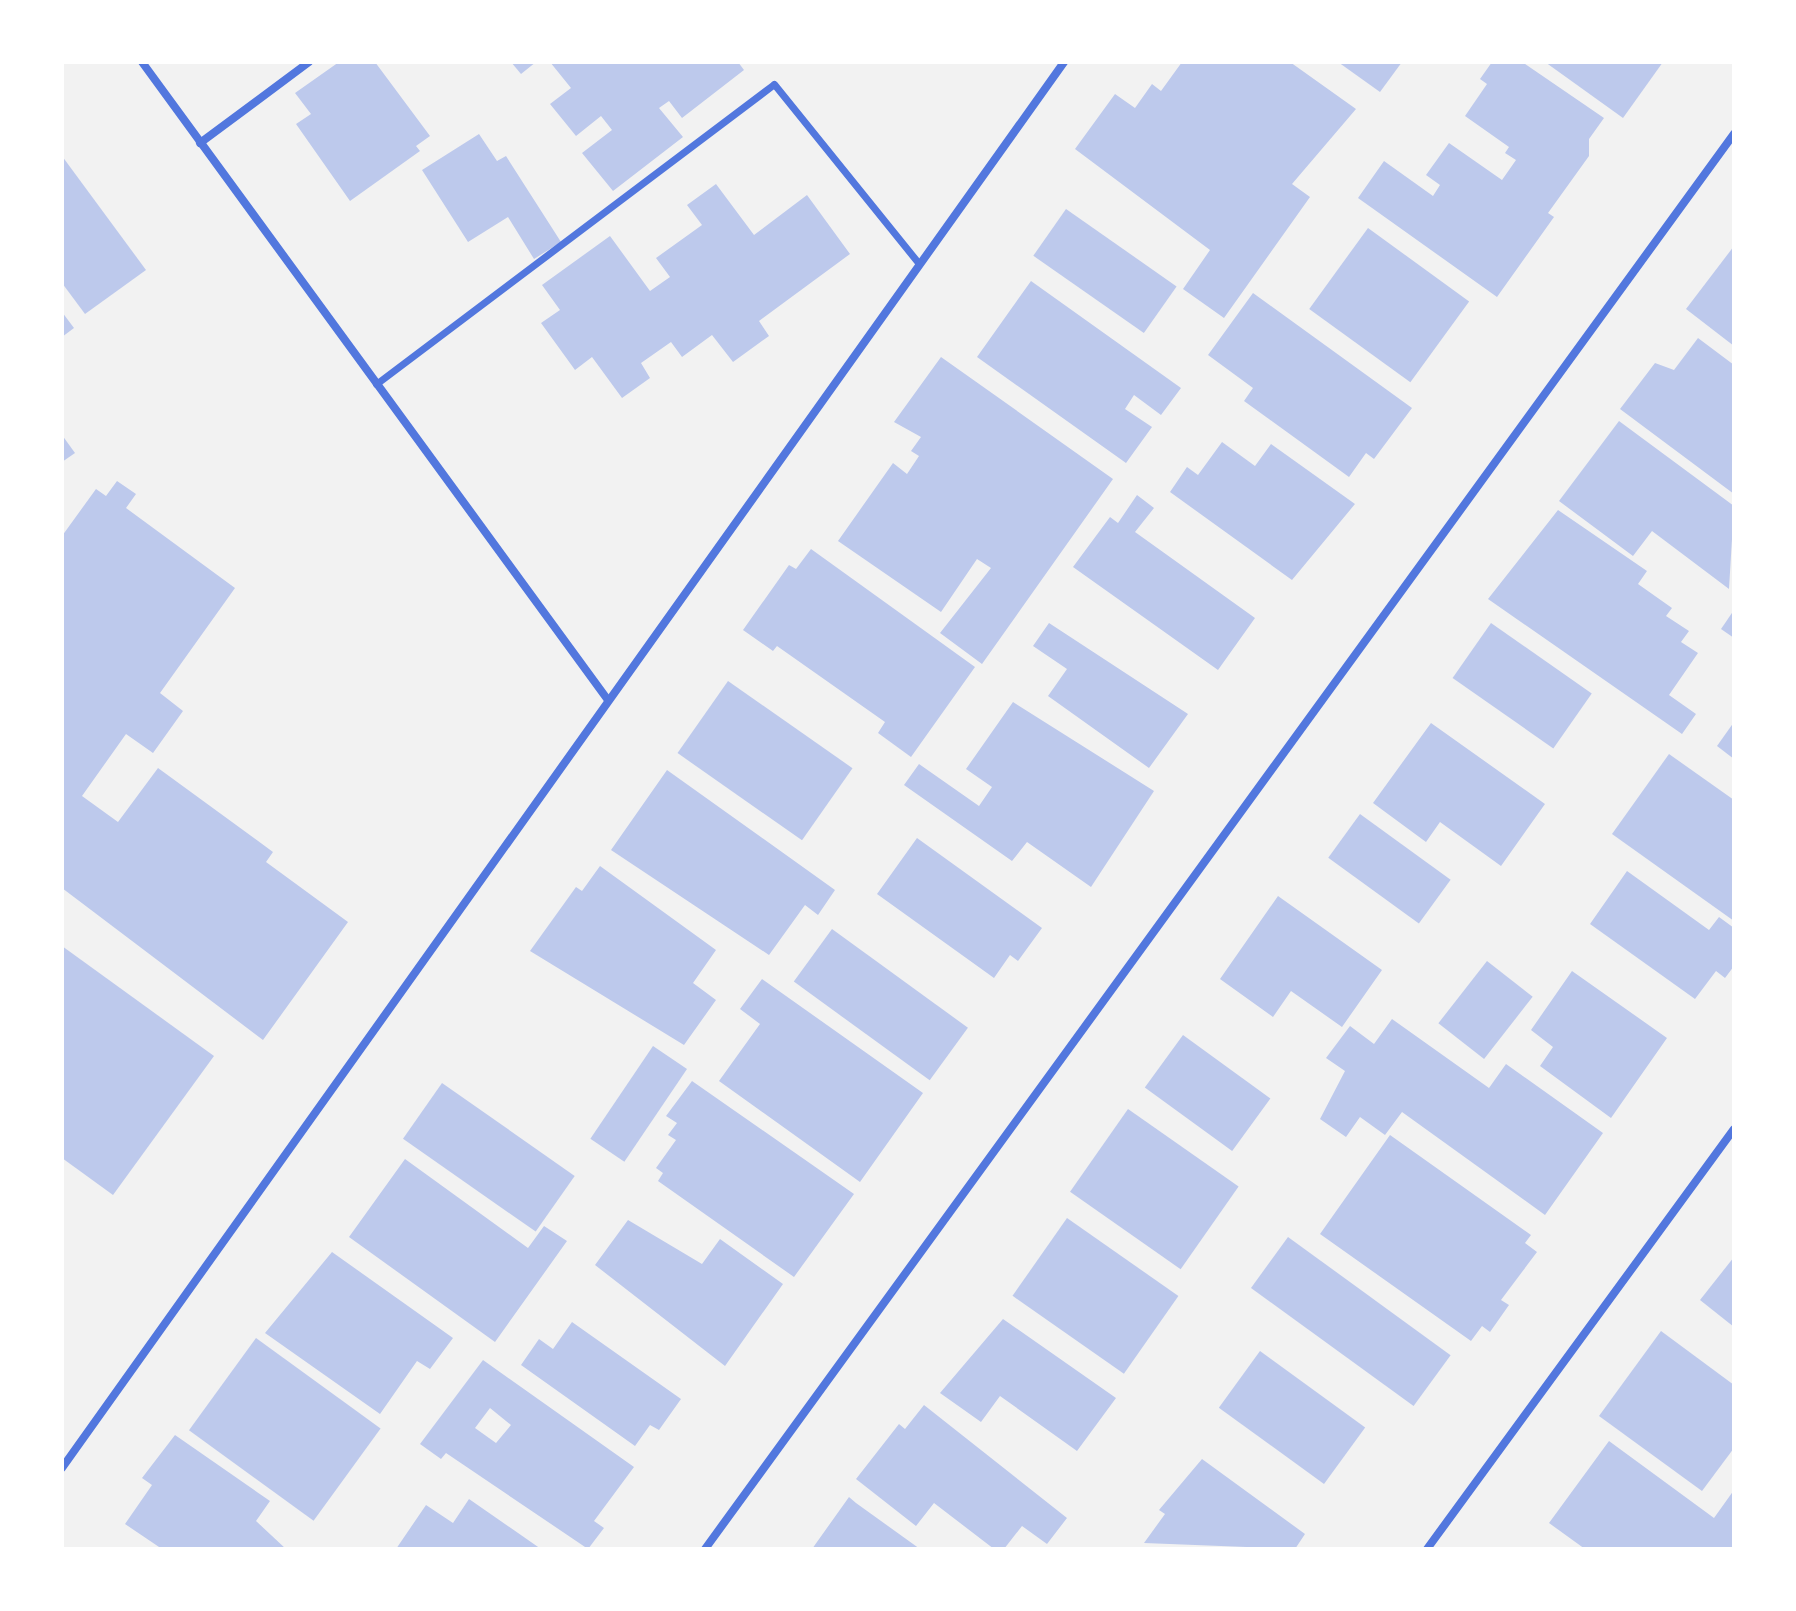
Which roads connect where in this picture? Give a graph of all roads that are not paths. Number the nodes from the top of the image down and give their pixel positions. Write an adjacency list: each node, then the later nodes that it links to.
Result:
1 (142, 62): 5 (street)
2 (309, 62): 5 (street)
3 (1064, 62): 6 (street)
4 (1734, 134): 11 (street)
5 (200, 143): 7 (street)
6 (919, 264): 7 (street); 8 (street)
7 (376, 384): 8 (street)
8 (608, 700): 10 (street)
9 (1734, 1129): 12 (street)
10 (62, 1468)
11 (705, 1549)
12 (1427, 1549)

